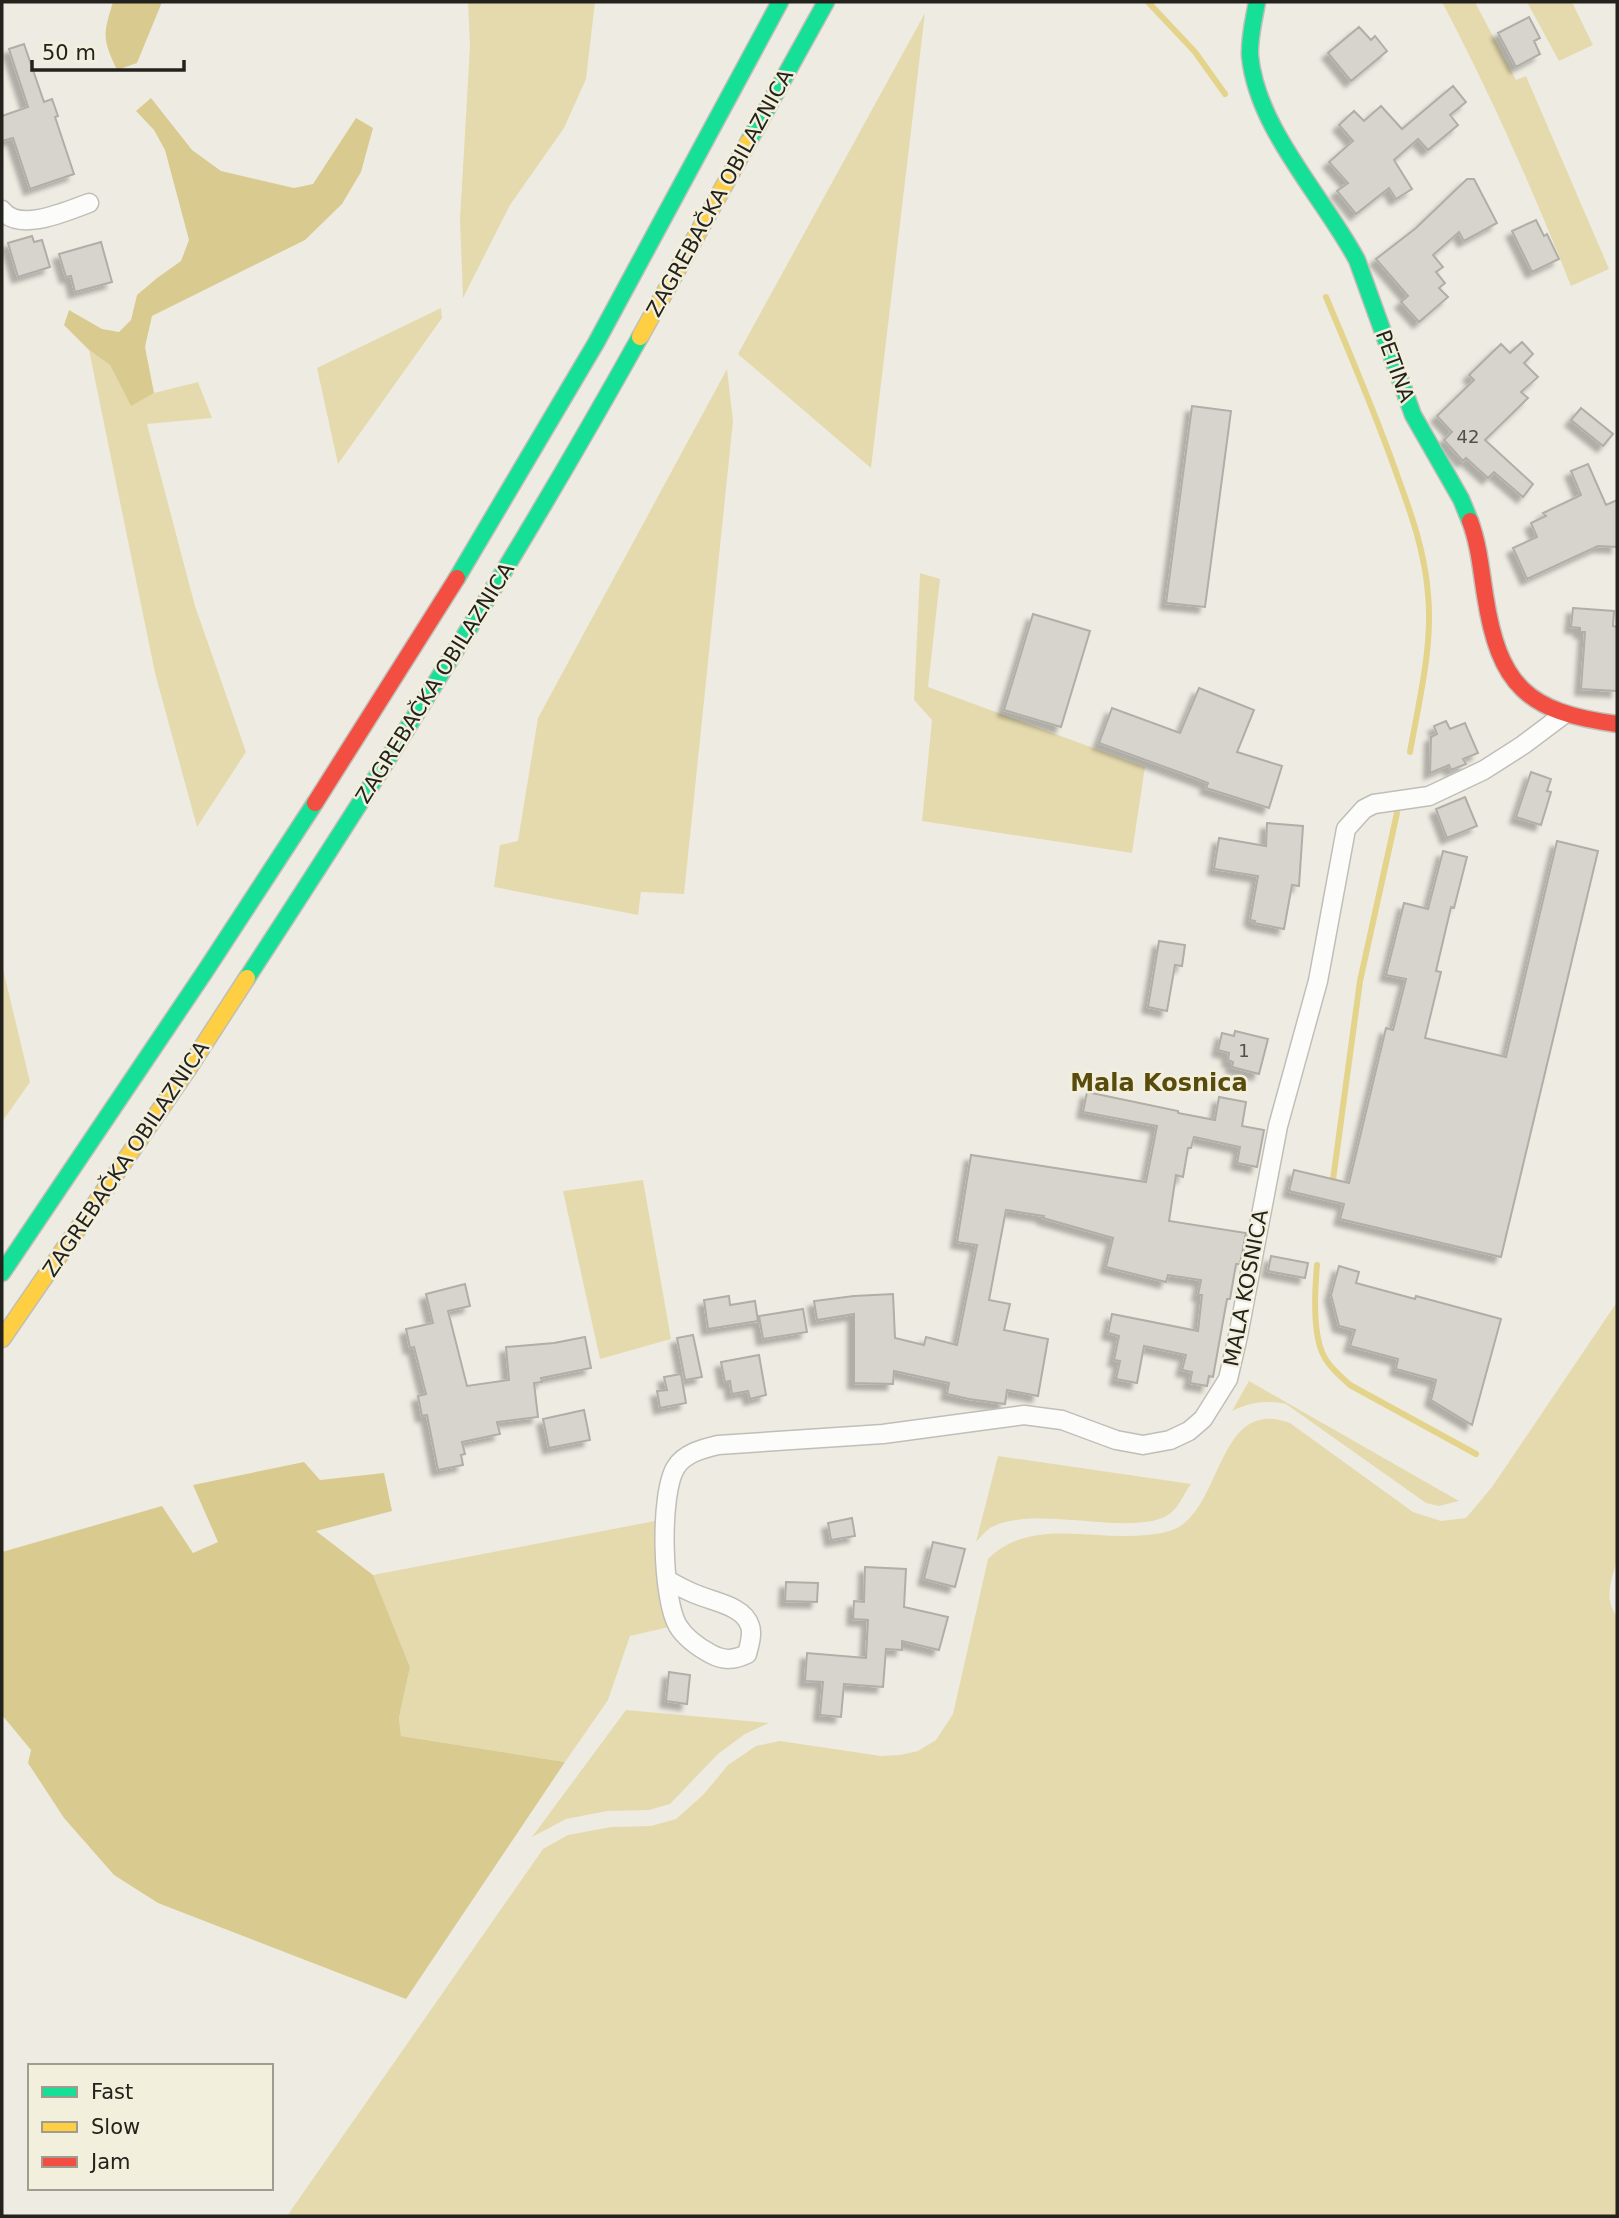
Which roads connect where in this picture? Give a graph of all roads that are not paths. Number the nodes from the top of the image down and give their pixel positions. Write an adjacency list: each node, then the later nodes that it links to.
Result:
1 (780, 2): 8 (main road, ZAGREBAČKA OBILAZNICA)
2 (826, 2): 9 (main road, ZAGREBAČKA OBILAZNICA)
3 (1258, 2): 6 (main road, PETINA)
4 (89, 203): 5 (street)
5 (2, 210)
6 (1563, 715): 7 (main road, PETINA); 10 (street, MALA KOSNICA)
7 (1617, 724)
8 (2, 1273)
9 (2, 1339)
10 (667, 1580): 10 (street, MALA KOSNICA)

